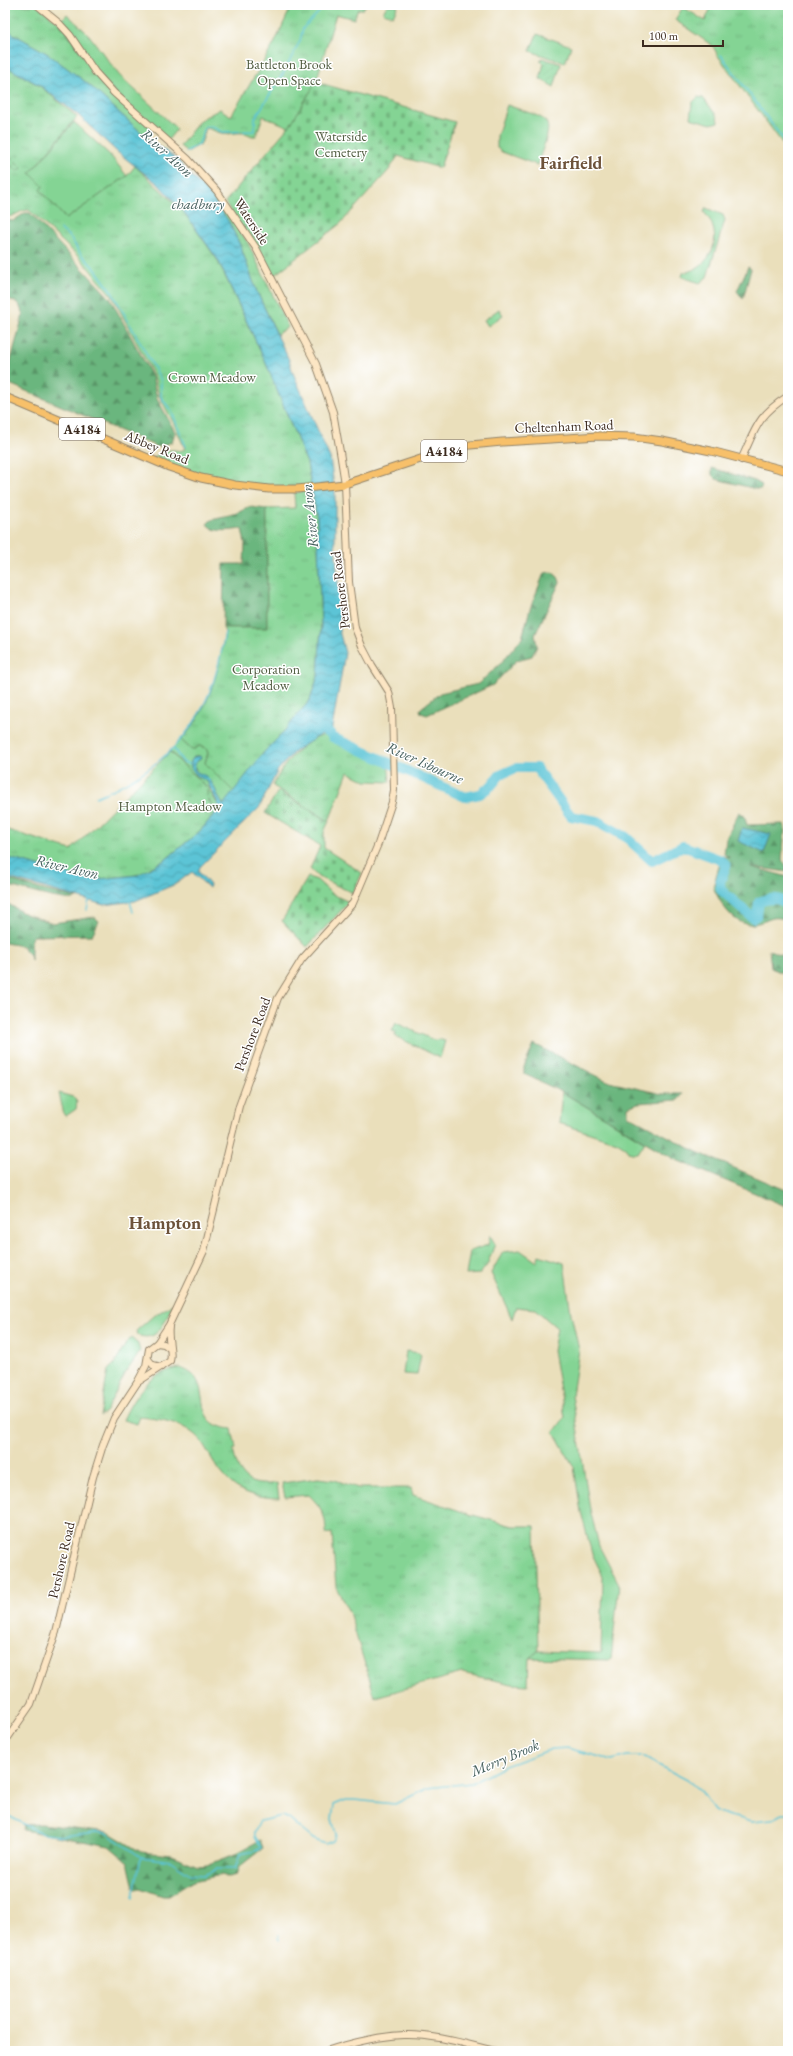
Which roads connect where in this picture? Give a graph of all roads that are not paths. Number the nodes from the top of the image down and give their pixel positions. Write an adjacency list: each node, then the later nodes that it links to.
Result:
1 (37, 5): 6 (main road, Waterside)
2 (788, 396): 4 (main road)
3 (5, 397): 7 (main road, Abbey Road / A4184)
4 (741, 460): 5 (main road, Cheltenham Road / A4184); 6 (main road, Cheltenham Road / A4184)
5 (788, 471)
6 (343, 484): 7 (main road, Cheltenham Road); 8 (main road, Pershore Road)
7 (235, 485)
8 (169, 1325): 9 (main road, Pershore Road); 10 (main road, Pershore Road)
9 (157, 1343): 10 (main road); 11 (main road, Pershore Road)
10 (169, 1348): 12 (main road, Pershore Road)
11 (148, 1359): 12 (main road); 13 (main road, Pershore Road)
12 (161, 1367): 13 (main road, Pershore Road)
13 (137, 1383): 14 (main road, Pershore Road)
14 (5, 1742)
15 (326, 2051): 16 (main road)
16 (495, 2051)

